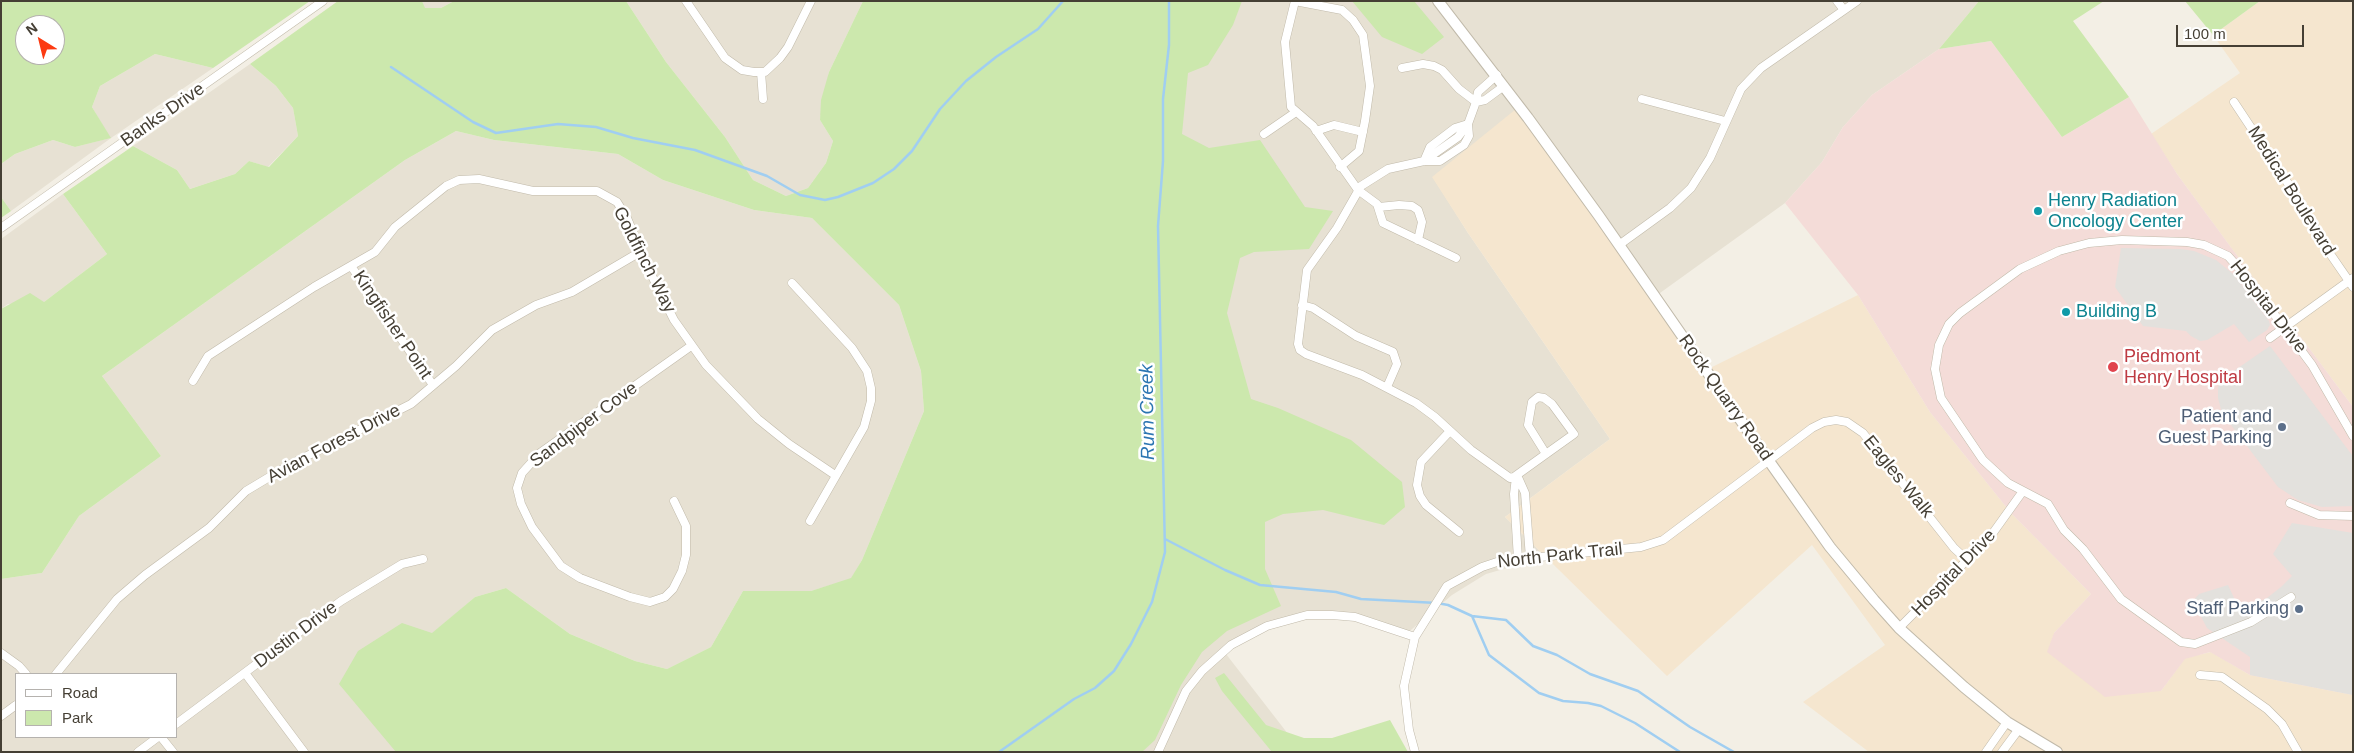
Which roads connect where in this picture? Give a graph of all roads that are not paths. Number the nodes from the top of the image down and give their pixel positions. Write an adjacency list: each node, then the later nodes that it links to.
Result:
1 (324, 1): 27 (street, Banks Drive)
2 (686, 1): 10 (street)
3 (811, 1): 10 (street)
4 (1295, 1): 17 (street); 21 (street)
5 (1438, 1): 11 (street, Rock Quarry Road)
6 (1837, 1): 8 (street)
7 (1857, 1): 8 (street)
8 (1844, 10): 18 (street)
9 (1402, 68): 15 (street)
10 (761, 72): 14 (street)
11 (1497, 75): 12 (street, Rock Quarry Road); 15 (street)
12 (1504, 86): 15 (street); 29 (street, Rock Quarry Road)
13 (1642, 99): 18 (street)
14 (763, 100)
15 (1476, 102): 19 (street)
16 (2234, 102): 33 (street, Medical Boulevard)
17 (1296, 112): 20 (street); 22 (street)
18 (1725, 121): 29 (street)
19 (1468, 124): 23 (street); 23 (street)
20 (1316, 132): 21 (street); 24 (street)
21 (1363, 132): 24 (street)
22 (1264, 134)
23 (1424, 161): 25 (street)
24 (1340, 167): 25 (street)
25 (1358, 190): 26 (street); 35 (street)
26 (1378, 207): 28 (street); 28 (street)
27 (1, 228)
28 (1418, 240): 31 (street)
29 (1619, 245): 45 (street, Rock Quarry Road)
30 (640, 252): 32 (street, Goldfinch Way); 38 (street, Goldfinch Way); 40 (street, Avian Forest Drive)
31 (1456, 258)
32 (351, 266): 39 (street, Goldfinch Way); 40 (street, Kingfisher Point)
33 (2351, 282): 36 (street)
34 (792, 283): 46 (street)
35 (1302, 305): 41 (street); 41 (street)
36 (2284, 328): 37 (street); 43 (street, Hospital Drive); 48 (street, Hospital Drive)
37 (2270, 338)
38 (691, 346): 46 (street, Goldfinch Way); 49 (street, Sandpiper Cove)
39 (193, 381)
40 (433, 385): 63 (street, Avian Forest Drive)
41 (1387, 387): 42 (street)
42 (1450, 430): 47 (street); 53 (street)
43 (2353, 436)
44 (1546, 454): 44 (street); 47 (street)
45 (1769, 461): 54 (street, North Park Trail); 57 (street, Eagles Walk); 59 (street, Rock Quarry Road)
46 (835, 475): 52 (street)
47 (1517, 475): 54 (street); 56 (street)
48 (2023, 491): 57 (street, Hospital Drive); 58 (street, Hospital Drive)
49 (674, 501)
50 (2290, 503): 51 (street)
51 (2353, 516)
52 (810, 521)
53 (1460, 532)
54 (1530, 558): 56 (street, North Park Trail)
55 (423, 559): 64 (street, Dustin Drive)
56 (1518, 559): 60 (street, North Park Trail)
57 (1967, 560): 59 (street, Hospital Drive)
58 (2291, 597)
59 (1899, 628): 68 (street, Rock Quarry Road)
60 (1415, 637): 76 (street); 77 (street, North Park Trail)
61 (1, 653): 62 (street)
62 (25, 673)
63 (57, 673)
64 (245, 673): 69 (street, Dustin Drive); 75 (street)
65 (2200, 675): 81 (street)
66 (15, 706): 67 (street)
67 (1, 716)
68 (2007, 722): 70 (street, Rock Quarry Road); 78 (street)
69 (178, 723)
70 (2019, 729): 79 (street); 80 (street, Rock Quarry Road)
71 (159, 738): 73 (street)
72 (161, 738): 74 (street)
73 (138, 752)
74 (173, 752)
75 (304, 752)
76 (1158, 752)
77 (1415, 752)
78 (1986, 752)
79 (2002, 752)
80 (2057, 752)
81 (2298, 752)

